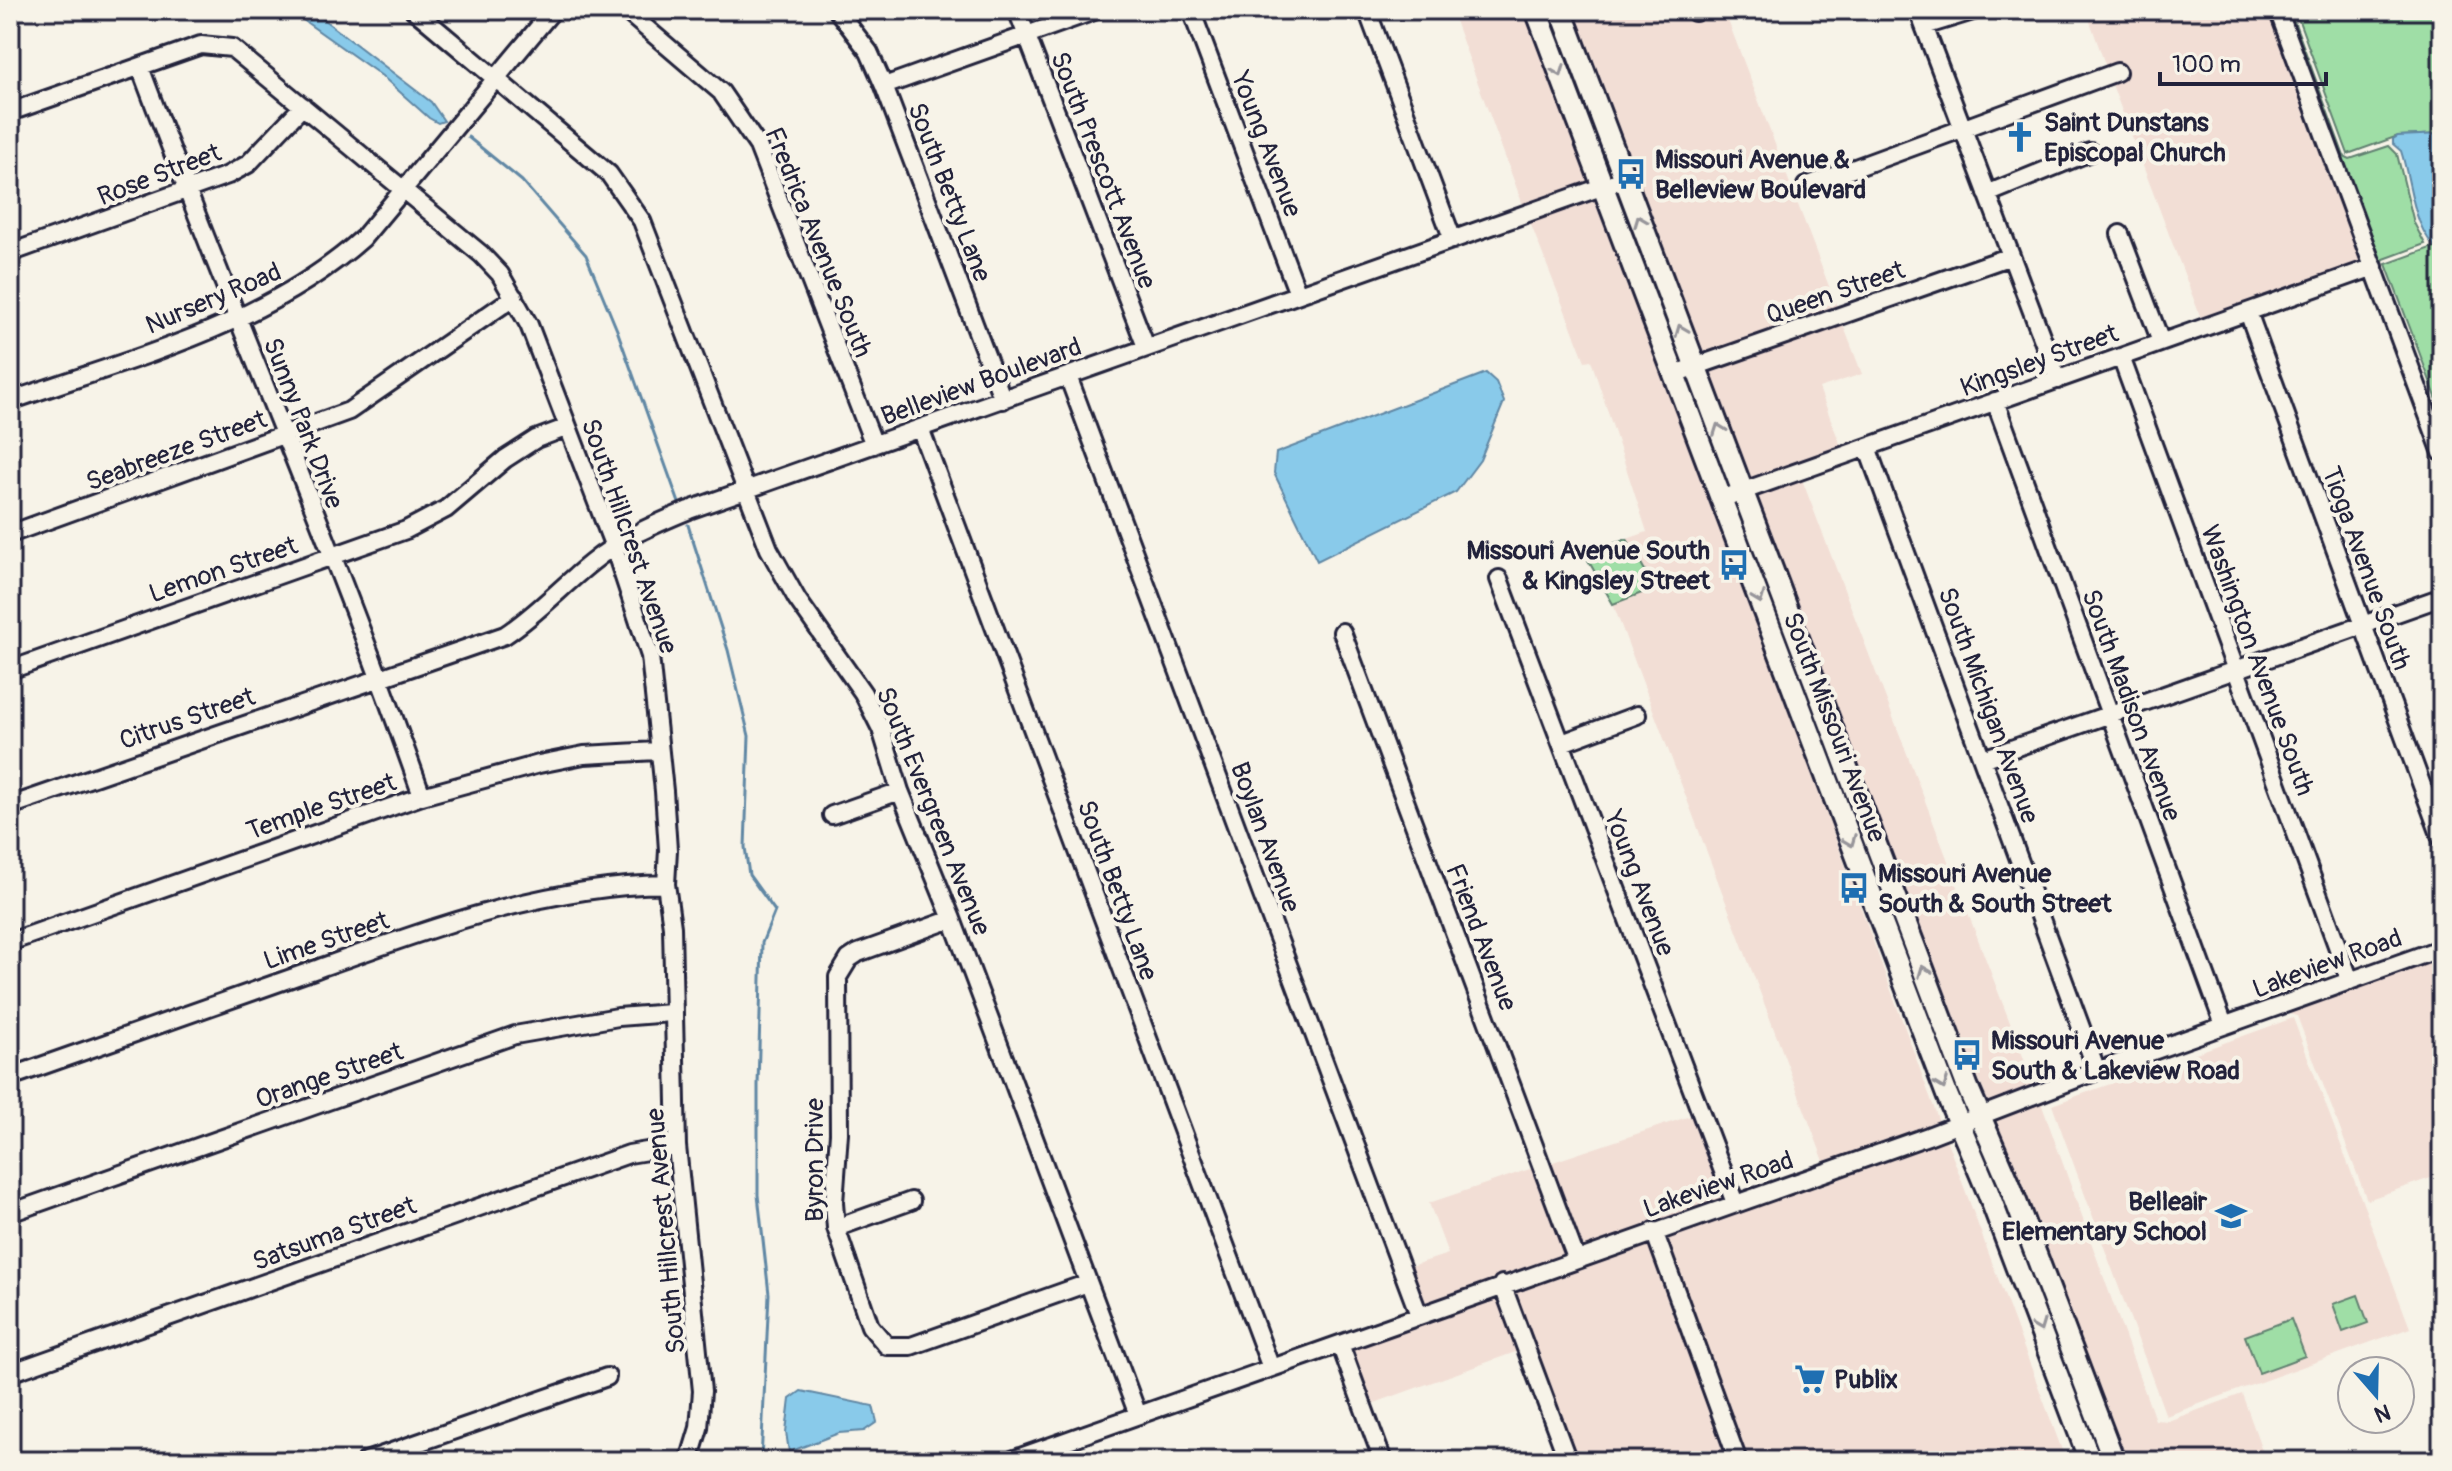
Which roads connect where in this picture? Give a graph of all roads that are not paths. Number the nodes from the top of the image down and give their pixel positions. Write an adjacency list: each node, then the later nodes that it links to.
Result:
1 (414, 10): 17 (street, South Evergreen Avenue)
2 (553, 10): 17 (street, Nursery Road)
3 (625, 10): 51 (street, Fredrica Avenue South)
4 (837, 10): 18 (street, South Betty Lane)
5 (1017, 10): 14 (street, South Prescott Avenue)
6 (1097, 10): 14 (street)
7 (1191, 10): 34 (street, Young Avenue)
8 (1367, 10): 30 (street)
9 (1536, 10): 25 (main road, South Missouri Avenue, one-way to 25)
10 (1561, 10): 23 (main road, South Missouri Avenue)
11 (1976, 10): 13 (street)
12 (2278, 10): 33 (street)
13 (1921, 18): 21 (street)
14 (1026, 35): 18 (street); 39 (street, South Prescott Avenue)
15 (140, 67): 19 (street, South Hillcrest Avenue); 20 (street); 27 (street, Sunny Park Drive)
16 (2117, 72): 21 (street)
17 (495, 78): 26 (street, Nursery Road); 54 (street, South Evergreen Avenue)
18 (884, 86): 45 (street, South Betty Lane)
19 (303, 106): 26 (street, South Hillcrest Avenue); 27 (street, Rose Street)
20 (10, 112)
21 (1964, 129): 24 (street); 28 (street)
22 (2090, 152): 28 (street)
23 (1624, 179): 25 (street, Belleview Boulevard); 41 (main road, South Missouri Avenue, one-way to 23)
24 (1806, 186)
25 (1603, 187): 30 (street, Belleview Boulevard); 42 (main road, South Missouri Avenue)
26 (404, 190): 35 (street, South Hillcrest Avenue); 37 (street, Nursery Road)
27 (186, 191): 31 (street, Rose Street); 37 (street, Sunny Park Drive)
28 (1987, 194): 32 (street)
29 (2120, 234): 38 (street)
30 (1453, 240): 34 (street, Belleview Boulevard)
31 (10, 253)
32 (2011, 256): 41 (street, Queen Street); 44 (street)
33 (2374, 267): 36 (street, Kingsley Street); 53 (street)
34 (1298, 294): 39 (street, Belleview Boulevard)
35 (514, 297): 48 (street, South Hillcrest Avenue); 50 (street, Seabreeze Street)
36 (2248, 312): 38 (street, Kingsley Street); 62 (street, Tioga Avenue South)
37 (239, 318): 46 (street, Nursery Road); 50 (street, Sunny Park Drive)
38 (2161, 342): 40 (street, Kingsley Street)
39 (1146, 347): 43 (street, Belleview Boulevard)
40 (2121, 357): 44 (street, Kingsley Street); 64 (street, Washington Avenue South)
41 (1696, 366): 42 (street, Queen Street); 55 (main road, South Missouri Avenue, one-way to 41)
42 (1674, 374): 56 (main road, South Missouri Avenue)
43 (1068, 376): 45 (street, Belleview Boulevard); 97 (street, Boylan Avenue)
44 (2058, 380): 47 (street, Kingsley Street)
45 (1003, 400): 49 (street, Belleview Boulevard)
46 (10, 401)
47 (1995, 401): 52 (street, Kingsley Street); 68 (street, South Madison Avenue)
48 (568, 427): 58 (street, South Hillcrest Avenue); 59 (street, Lemon Street)
49 (920, 428): 51 (street, Belleview Boulevard); 99 (street, South Betty Lane)
50 (283, 437): 57 (street, Seabreeze Street); 59 (street, Sunny Park Drive)
51 (874, 445): 54 (street, Belleview Boulevard)
52 (1867, 447): 55 (street, Kingsley Street); 71 (street, South Michigan Avenue)
53 (2442, 453)
54 (746, 490): 58 (street, Belleview Boulevard); 72 (street, South Evergreen Avenue)
55 (1742, 491): 56 (street, Kingsley Street); 86 (main road, South Missouri Avenue, one-way to 55)
56 (1721, 499): 87 (main road, South Missouri Avenue, one-way to 87)
57 (10, 534)
58 (614, 547): 66 (street, Belleview Boulevard); 70 (street, South Hillcrest Avenue)
59 (330, 557): 65 (street, Lemon Street); 66 (street, Sunny Park Drive)
60 (1499, 579): 69 (street, Young Avenue)
61 (2442, 597): 62 (street)
62 (2363, 625): 64 (street); 76 (street, Tioga Avenue South)
63 (1342, 632): 94 (street, Friend Avenue)
64 (2236, 669): 68 (street); 81 (street, Washington Avenue South)
65 (10, 670)
66 (380, 676): 73 (street, Sunny Park Drive); 74 (street, Citrus Street)
67 (1637, 715): 69 (street)
68 (2110, 715): 71 (street); 83 (street, South Madison Avenue)
69 (1562, 743): 90 (street, Young Avenue)
70 (657, 751): 73 (street, Temple Street); 77 (street, South Hillcrest Avenue)
71 (1983, 759): 84 (street, South Michigan Avenue)
72 (900, 791): 75 (street); 78 (street, South Evergreen Avenue)
73 (422, 796): 79 (street, Temple Street)
74 (10, 806)
75 (832, 815)
76 (2442, 840)
77 (666, 884): 82 (street, South Hillcrest Avenue); 85 (street, Lime Street)
78 (952, 919): 92 (street, Byron Drive); 95 (street, South Evergreen Avenue)
79 (10, 942)
80 (2442, 948): 81 (street, Lakeview Road)
81 (2350, 981): 83 (street, Lakeview Road)
82 (671, 1013): 88 (street, South Hillcrest Avenue); 91 (street, Orange Street)
83 (2224, 1025): 84 (street, Lakeview Road)
84 (2097, 1071): 86 (street, Lakeview Road)
85 (10, 1077)
86 (1980, 1116): 87 (street, Lakeview Road); 110 (main road, South Missouri Avenue)
87 (1959, 1124): 90 (street, Lakeview Road); 109 (main road, South Missouri Avenue, one-way to 109)
88 (677, 1146): 100 (street, Satsuma Street); 105 (street, South Hillcrest Avenue)
89 (911, 1201): 92 (street)
90 (1735, 1203): 93 (street, Lakeview Road)
91 (10, 1213)
92 (836, 1228): 95 (street, Byron Drive)
93 (1654, 1231): 94 (street, Lakeview Road); 108 (street)
94 (1576, 1258): 96 (street, Lakeview Road)
95 (1088, 1283): 102 (street, South Evergreen Avenue)
96 (1502, 1284): 97 (street, Lakeview Road); 107 (street)
97 (1419, 1315): 98 (street, Lakeview Road)
98 (1340, 1344): 99 (street, Lakeview Road); 106 (street)
99 (1271, 1368): 102 (street, Lakeview Road)
100 (10, 1373)
101 (607, 1377): 104 (street)
102 (1138, 1415): 103 (street, Lakeview Road)
103 (1021, 1459)
104 (366, 1461)
105 (689, 1461)
106 (1383, 1461)
107 (1568, 1461)
108 (1738, 1461)
109 (2090, 1461)
110 (2114, 1461)

